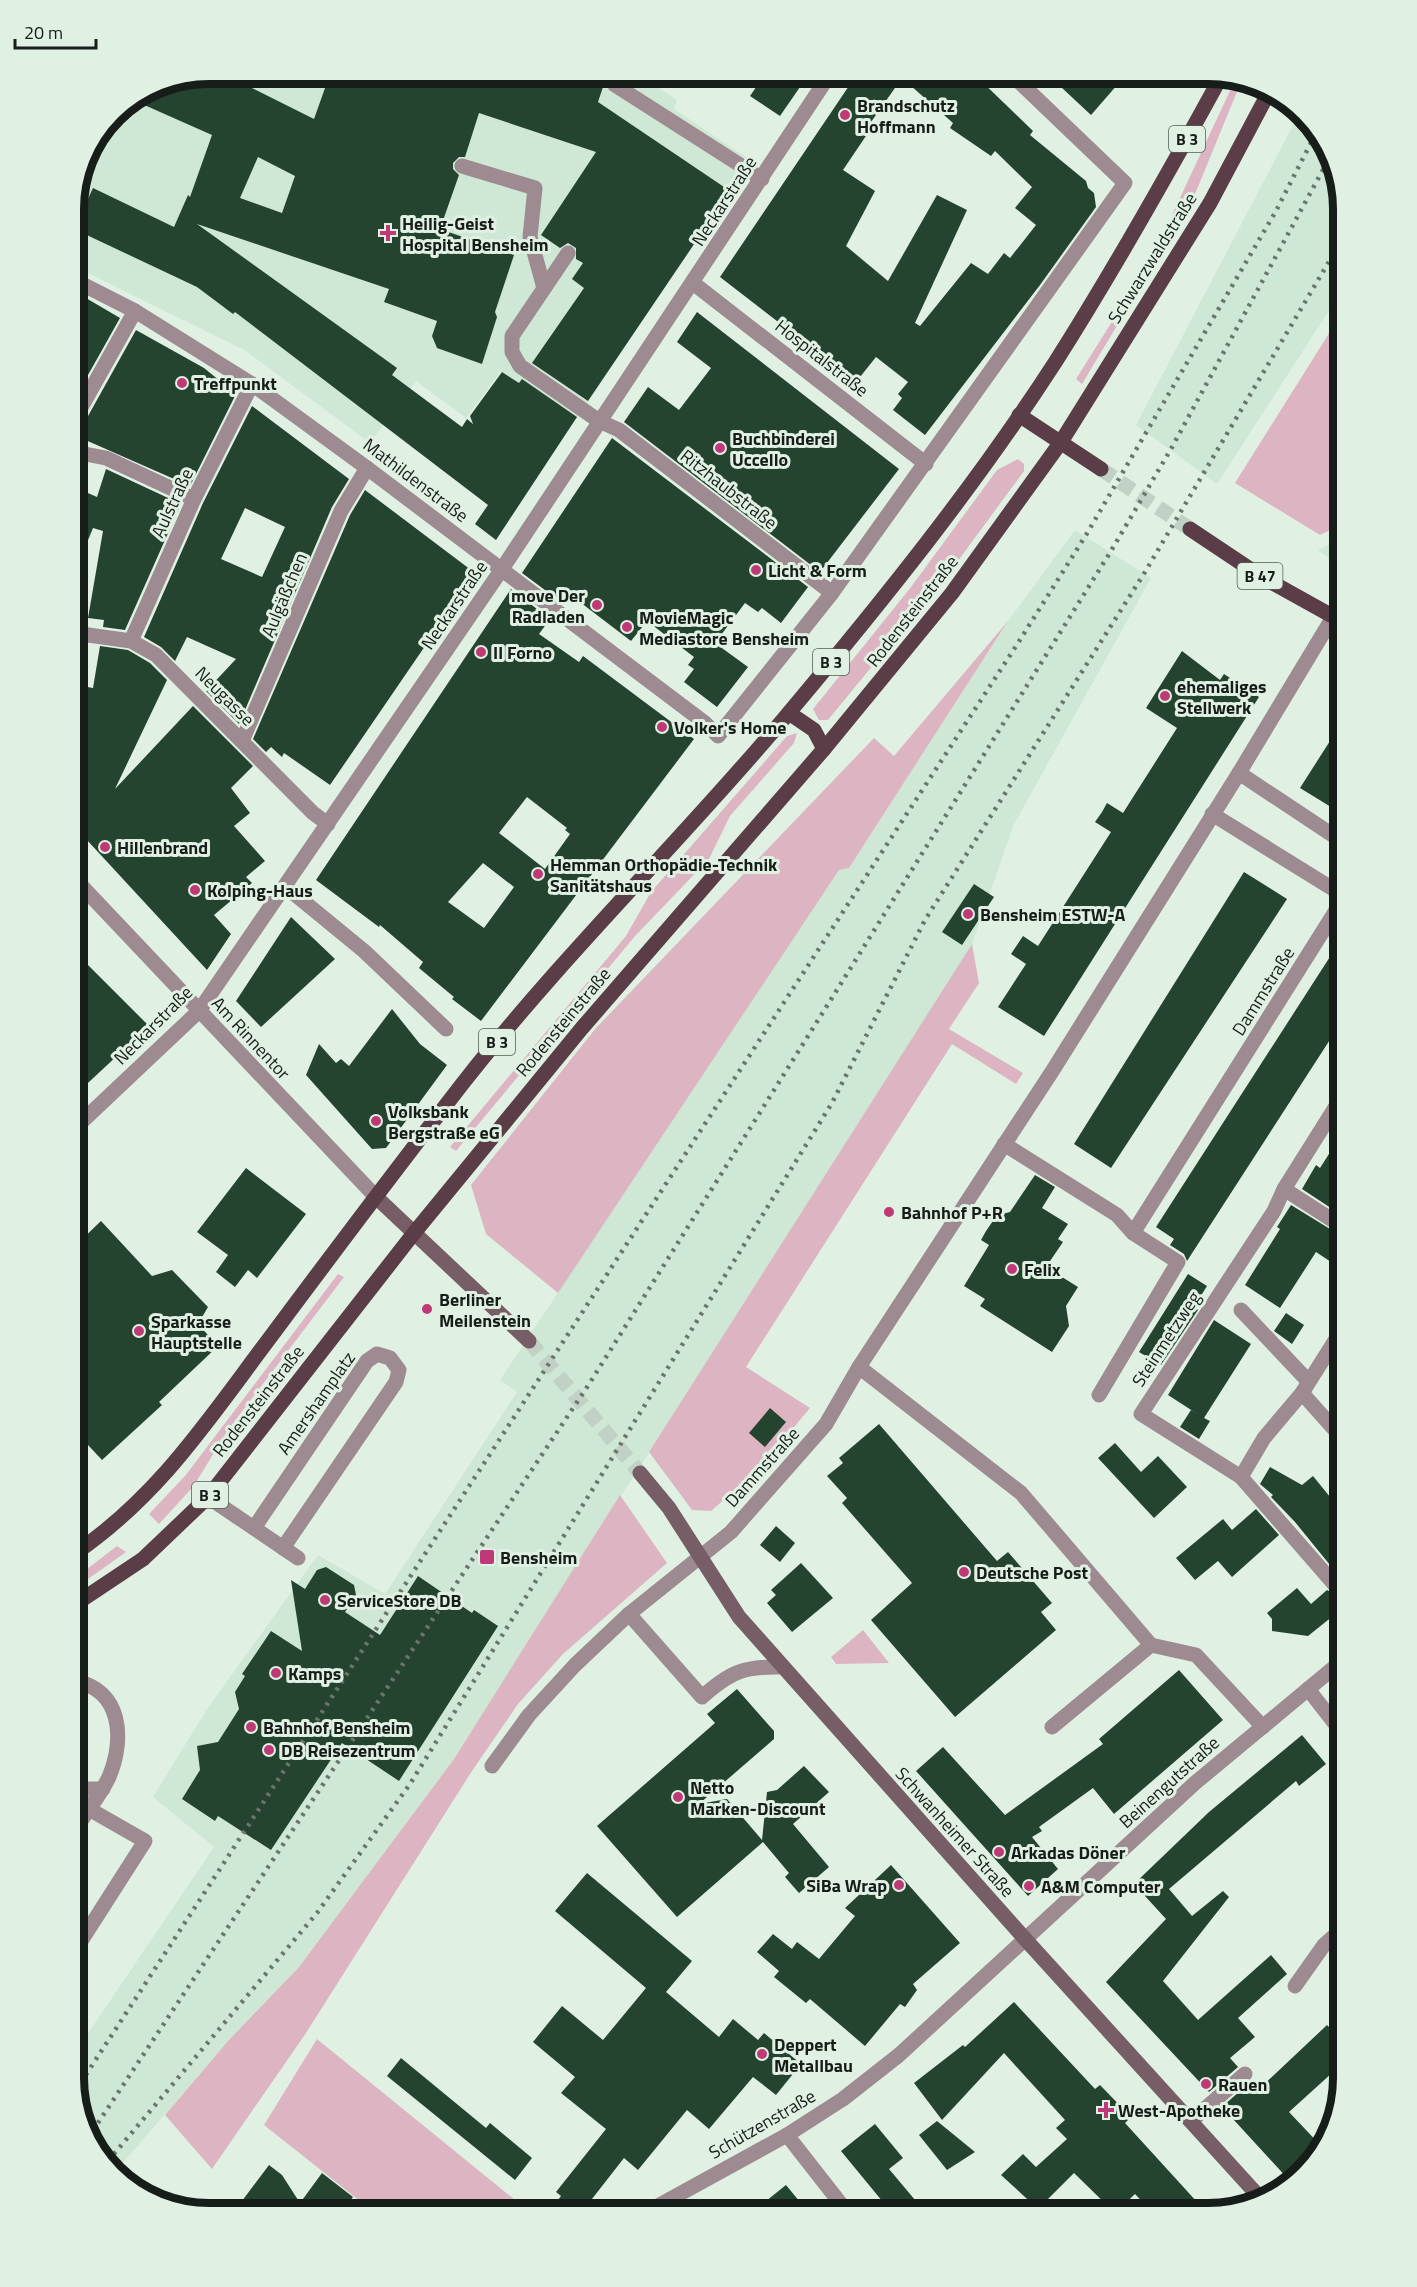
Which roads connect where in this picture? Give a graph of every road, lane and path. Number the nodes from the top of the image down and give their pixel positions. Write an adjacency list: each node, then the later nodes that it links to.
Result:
1 (615, 84): 7 (street)
2 (824, 84): 7 (street, Neckarstraße)
3 (1021, 84): 19 (street)
4 (1217, 84): 15 (main road, Schwarzwaldstraße / B 3)
5 (1266, 98): 17 (main road, Schwarzwaldstraße / B 3)
6 (462, 166): 11 (street)
7 (762, 179): 9 (street, Neckarstraße)
8 (568, 253): 11 (street)
9 (693, 283): 16 (street, Neckarstraße); 19 (street, Hospitalstraße)
10 (84, 285): 12 (street, Mathildenstraße)
11 (544, 288): 16 (street, Ritzhaubstraße)
12 (135, 311): 13 (street, Mathildenstraße); 14 (street)
13 (252, 384): 20 (street, Mathildenstraße); 22 (street, Aulstraße)
14 (84, 402)
15 (1019, 415): 17 (main road); 30 (main road, Rodensteinstraße / B 3)
16 (599, 421): 24 (street, Neckarstraße); 25 (street, Ritzhaubstraße)
17 (1061, 442): 21 (main road); 32 (main road, Rodensteinstraße / B 3)
18 (84, 454): 22 (street)
19 (926, 464): 25 (street)
20 (368, 468): 24 (street, Mathildenstraße); 31 (street, Aulgäßchen)
21 (1101, 469)
22 (194, 499): 29 (street, Aulstraße)
23 (1190, 529): 26 (main road, B 47)
24 (502, 568): 25 (street, Mathildenstraße); 35 (street, Neckarstraße)
25 (832, 592)
26 (1333, 616)
27 (1333, 627): 33 (street, Dammstraße)
28 (84, 634): 29 (street, Neugasse)
29 (131, 641): 31 (street, Neugasse)
30 (789, 713): 32 (main road); 47 (main road, Rodensteinstraße / B 3)
31 (242, 741): 35 (street, Neugasse)
32 (825, 749): 49 (main road, Rodensteinstraße / B 3)
33 (1239, 773): 34 (street, Dammstraße); 36 (street)
34 (1212, 814): 39 (street, Dammstraße); 45 (street, Dammstraße)
35 (328, 824): 37 (street, Neckarstraße)
36 (1333, 835)
37 (286, 887): 41 (street, Neckarstraße); 42 (street)
38 (84, 889): 41 (street, Am Rinnentor)
39 (1333, 889)
40 (1333, 915): 50 (street, Dammstraße)
41 (199, 1011): 44 (street, Neckarstraße); 47 (street, Am Rinnentor)
42 (446, 1029)
43 (1333, 1112): 46 (street, Steinmetzweg)
44 (84, 1119)
45 (1004, 1144): 50 (street); 54 (street, Dammstraße)
46 (1284, 1189): 48 (street); 59 (street, Steinmetzweg)
47 (376, 1197): 49 (main road); 62 (main road, Rodensteinstraße / B 3)
48 (1333, 1220)
49 (414, 1233): 52 (main road); 60 (main road, Rodensteinstraße / B 3)
50 (1133, 1233): 56 (street)
51 (1241, 1310): 55 (street)
52 (529, 1341)
53 (1333, 1345): 55 (street)
54 (859, 1367): 65 (street, Dammstraße); 69 (street)
55 (1305, 1387): 57 (street); 59 (street)
56 (1099, 1395)
57 (1333, 1424)
58 (640, 1473): 65 (main road, Schwanheimer Straße)
59 (1241, 1477): 66 (street, Steinmetzweg)
60 (208, 1497): 61 (street); 67 (main road, Rodensteinstraße / B 3)
61 (254, 1528): 63 (street); 63 (street, Amershamplatz)
62 (84, 1547)
63 (283, 1548): 64 (street)
64 (298, 1558)
65 (699, 1558): 68 (street, Dammstraße); 70 (main road, Schwanheimer Straße)
66 (1333, 1583)
67 (84, 1598)
68 (629, 1614): 70 (street); 77 (street, Dammstraße)
69 (1151, 1646): 75 (street); 76 (street)
70 (782, 1667): 84 (main road, Schwanheimer Straße)
71 (1333, 1669): 73 (street, Beinengutstraße)
72 (84, 1683): 79 (street)
73 (1308, 1689): 74 (street); 76 (street, Beinengutstraße)
74 (1333, 1720)
75 (1052, 1727)
76 (1263, 1727): 84 (street, Beinengutstraße)
77 (492, 1767)
78 (84, 1789): 79 (street)
79 (103, 1789): 80 (street)
80 (84, 1811)
81 (84, 1814): 82 (street)
82 (84, 1936)
83 (1333, 1937): 85 (street)
84 (1026, 1940): 87 (main road, Schwanheimer Straße); 88 (street, Schützenstraße)
85 (1295, 1986)
86 (1245, 2074): 87 (street)
87 (1192, 2120): 89 (main road, Schwanheimer Straße)
88 (787, 2135): 90 (street, Schützenstraße); 91 (street)
89 (1256, 2193)
90 (663, 2203)
91 (840, 2203)

